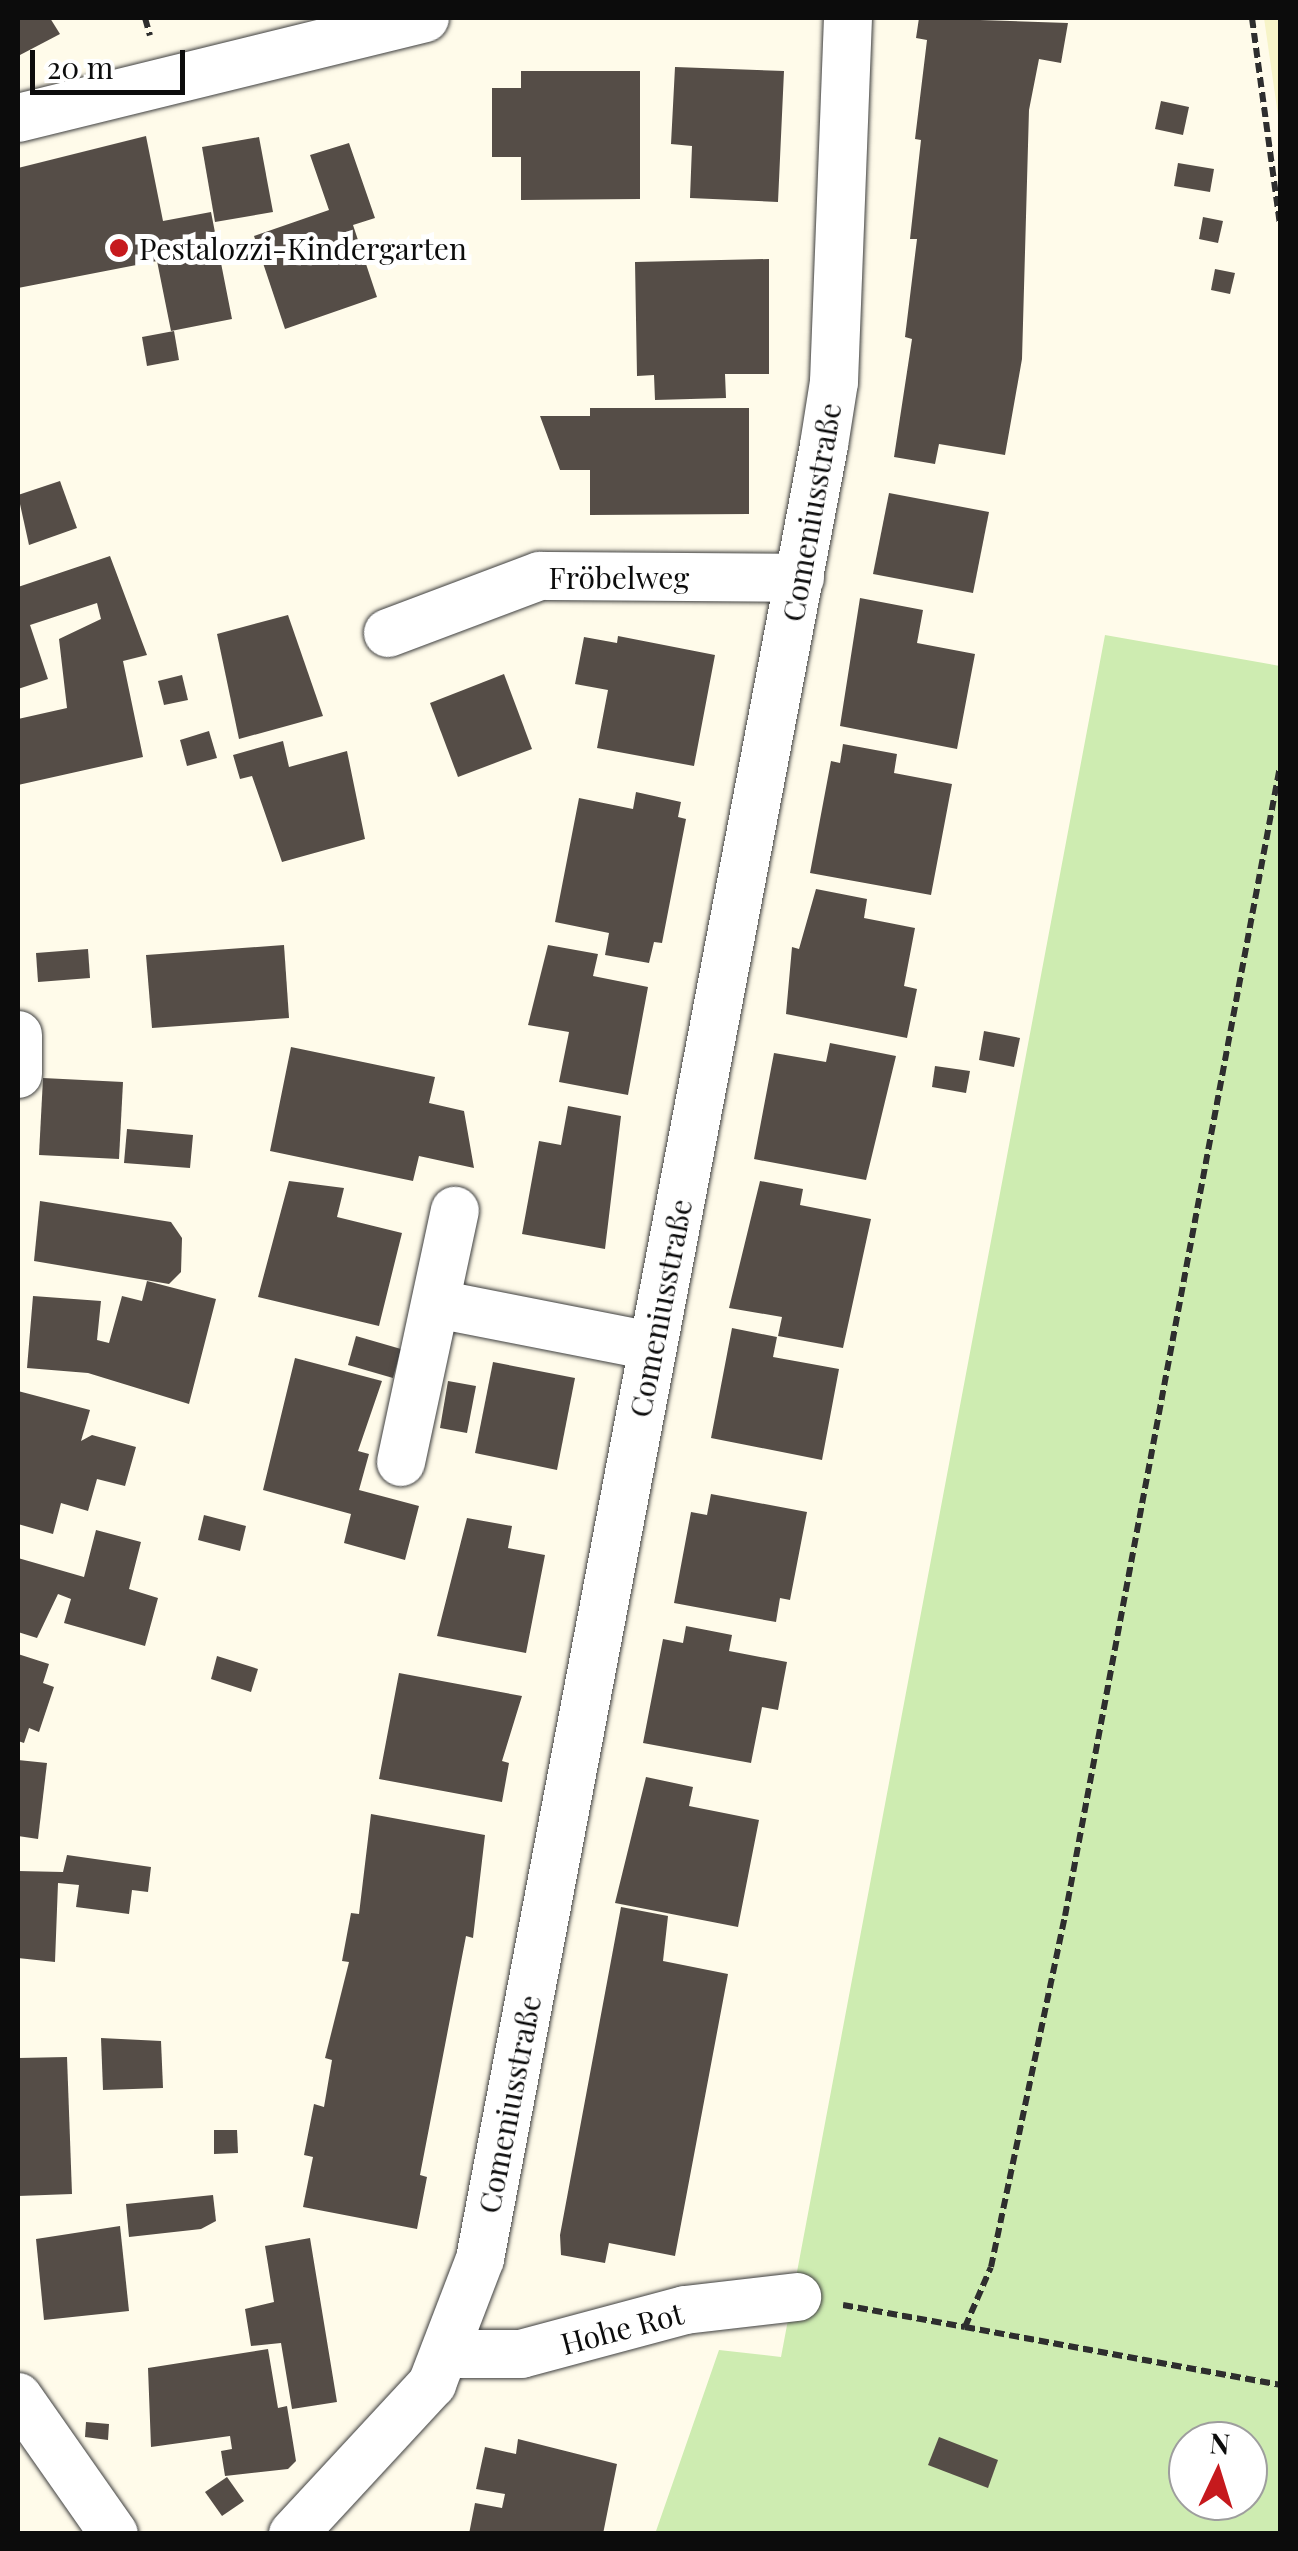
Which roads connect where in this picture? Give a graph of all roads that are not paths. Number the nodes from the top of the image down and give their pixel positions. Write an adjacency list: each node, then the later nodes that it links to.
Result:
1 (425, 18): 3 (street)
2 (848, 18): 4 (street, Comeniusstraße)
3 (18, 118)
4 (800, 578): 5 (street, Fröbelweg); 10 (street, Comeniusstraße)
5 (388, 633)
6 (18, 1035): 7 (street)
7 (18, 1074)
8 (455, 1211): 9 (street)
9 (437, 1304): 10 (street); 11 (street)
10 (652, 1346): 13 (street, Comeniusstraße)
11 (401, 1462)
12 (797, 2298): 13 (street, Hohe Rot)
13 (448, 2354): 16 (street, Comeniusstraße)
14 (18, 2397): 15 (street)
15 (114, 2534)
16 (293, 2534)

